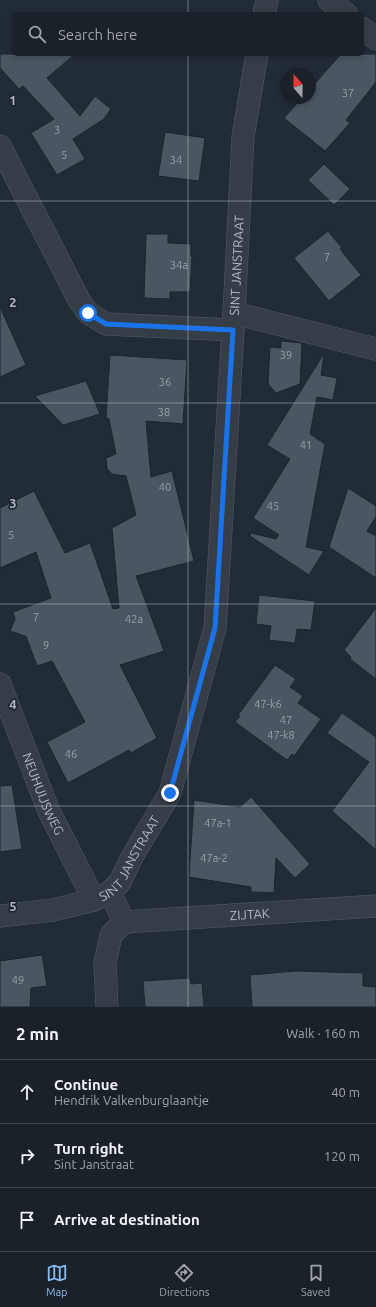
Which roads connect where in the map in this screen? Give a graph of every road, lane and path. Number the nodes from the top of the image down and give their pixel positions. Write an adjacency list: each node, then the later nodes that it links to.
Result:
1 (266, 0): 3 (street)
2 (329, 0): 4 (street)
3 (264, 12)
4 (344, 12)
5 (364, 30): 6 (street)
6 (376, 39)
7 (257, 56): 9 (street, SINT JANSTRAAT)
8 (0, 146): 9 (street)
9 (234, 322): 10 (street); 12 (street, SINT JANSTRAAT)
10 (376, 349)
11 (0, 684): 12 (street, NEUHUIJSWEG)
12 (102, 896): 14 (street, SINT JANSTRAAT); 15 (street, NEUHUIJSWEG)
13 (376, 906): 15 (street, ZIJTAK)
14 (0, 916)
15 (124, 922): 16 (street)
16 (107, 1007)

